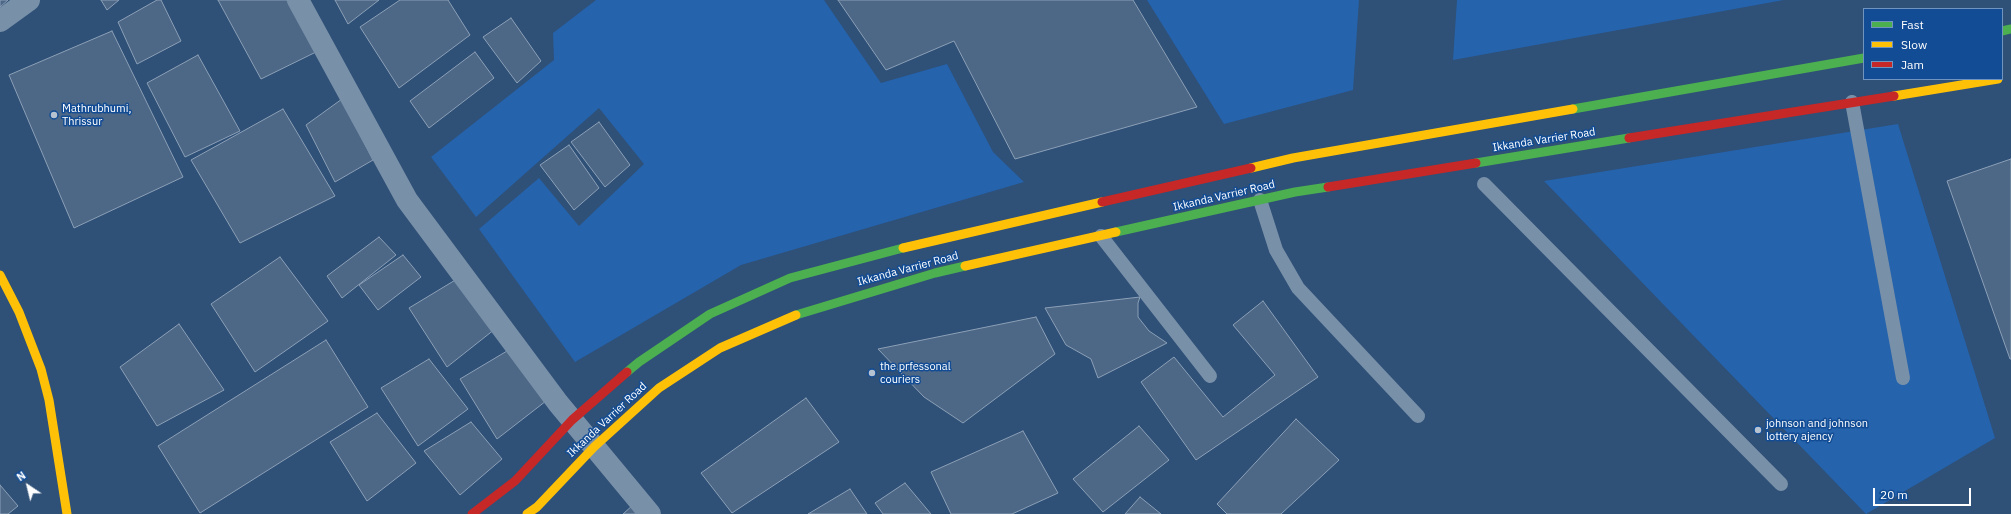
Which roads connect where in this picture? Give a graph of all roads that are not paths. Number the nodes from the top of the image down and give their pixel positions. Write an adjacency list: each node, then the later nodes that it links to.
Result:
1 (29, 0): 3 (street)
2 (298, 0): 14 (street)
3 (0, 21)
4 (1863, 58): 14 (main road, Ikkanda Varrier Road)
5 (1990, 80): 6 (main road, Ikkanda Varrier Road)
6 (1852, 102): 8 (main road, Ikkanda Varrier Road); 12 (lane)
7 (1484, 184): 16 (lane)
8 (1260, 200): 9 (main road, Ikkanda Varrier Road); 13 (lane)
9 (1101, 236): 11 (lane); 15 (main road, Ikkanda Varrier Road)
10 (0, 275): 17 (main road)
11 (1210, 376)
12 (1903, 378)
13 (1418, 416)
14 (572, 420): 15 (street); 18 (main road, Ikkanda Varrier Road)
15 (594, 447): 19 (main road, Ikkanda Varrier Road); 20 (street)
16 (1781, 484)
17 (67, 514)
18 (472, 514)
19 (527, 514)
20 (650, 514)

